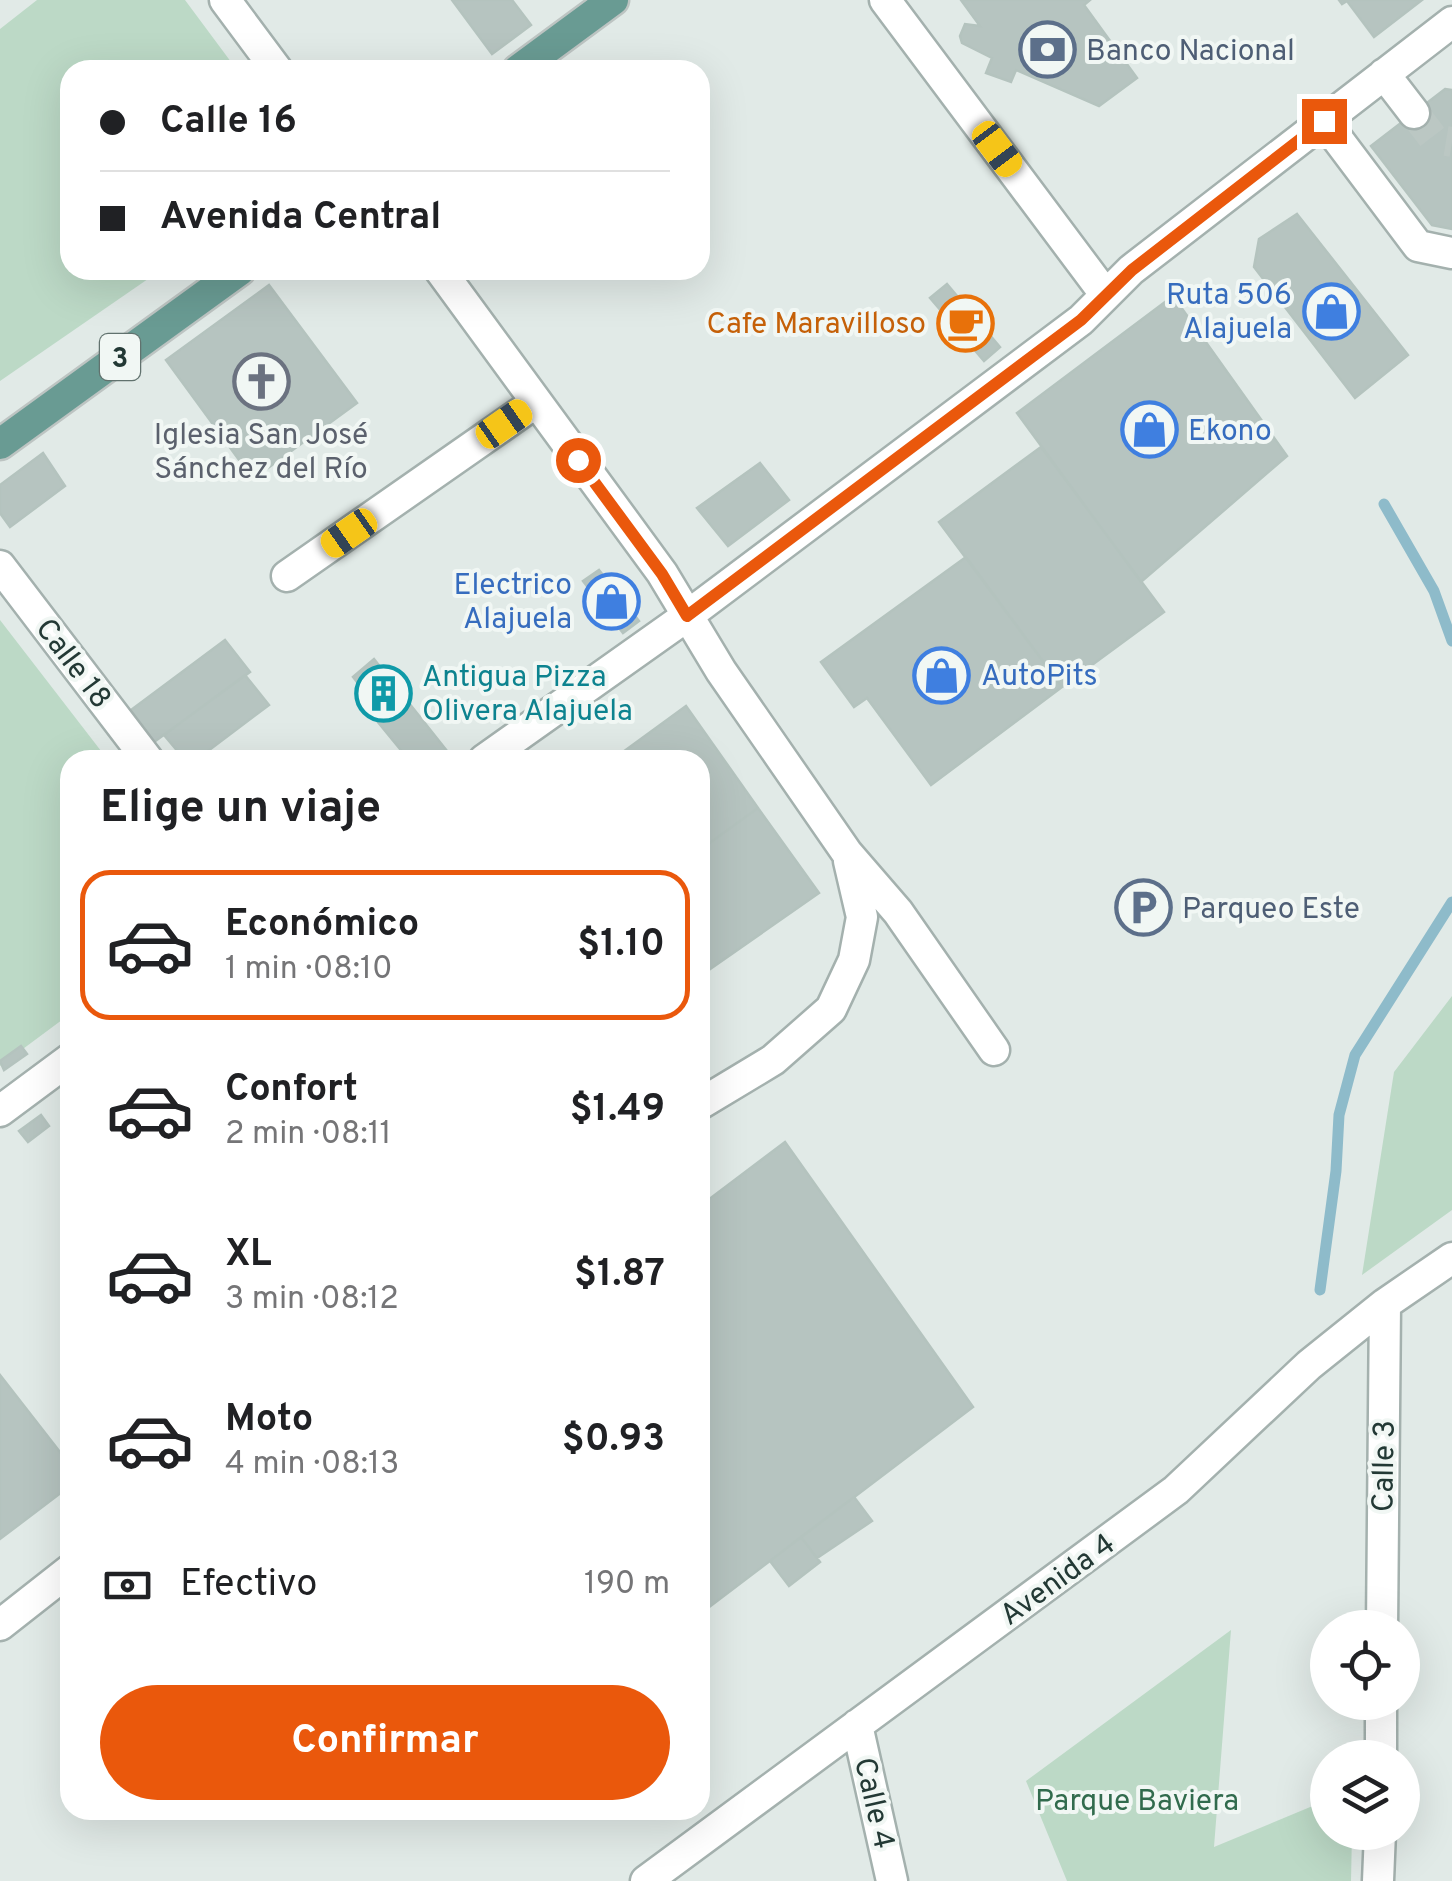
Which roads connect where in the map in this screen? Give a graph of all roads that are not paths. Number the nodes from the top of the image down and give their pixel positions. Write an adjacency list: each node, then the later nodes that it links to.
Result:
1 (225, 0): 5 (street)
2 (613, 0): 6 (main road)
3 (885, 0): 13 (street)
4 (1452, 22): 7 (street)
5 (270, 60)
6 (532, 60)
7 (1384, 74): 8 (street); 9 (street)
8 (1414, 113)
9 (1324, 121): 10 (street); 13 (street)
10 (1452, 253)
11 (226, 280): 15 (main road, 3)
12 (447, 280): 14 (street)
13 (1105, 294): 18 (street)
14 (535, 403): 17 (street); 18 (street)
15 (0, 444)
16 (0, 566): 19 (street, Calle 18)
17 (287, 576)
18 (687, 616): 20 (street); 21 (street)
19 (140, 750)
20 (498, 750)
21 (847, 853): 22 (street); 24 (street)
22 (994, 1050)
23 (60, 1067): 25 (street)
24 (710, 1098)
25 (0, 1111)
26 (1452, 1258): 27 (street, Avenida 4)
27 (1385, 1304): 29 (street, Calle 3); 31 (street, Avenida 4)
28 (60, 1578): 30 (street)
29 (1382, 1610)
30 (0, 1625)
31 (857, 1725): 33 (street, Avenida 4); 34 (street, Calle 4)
32 (1379, 1850): 35 (street)
33 (646, 1881)
34 (892, 1881)
35 (1378, 1881)

